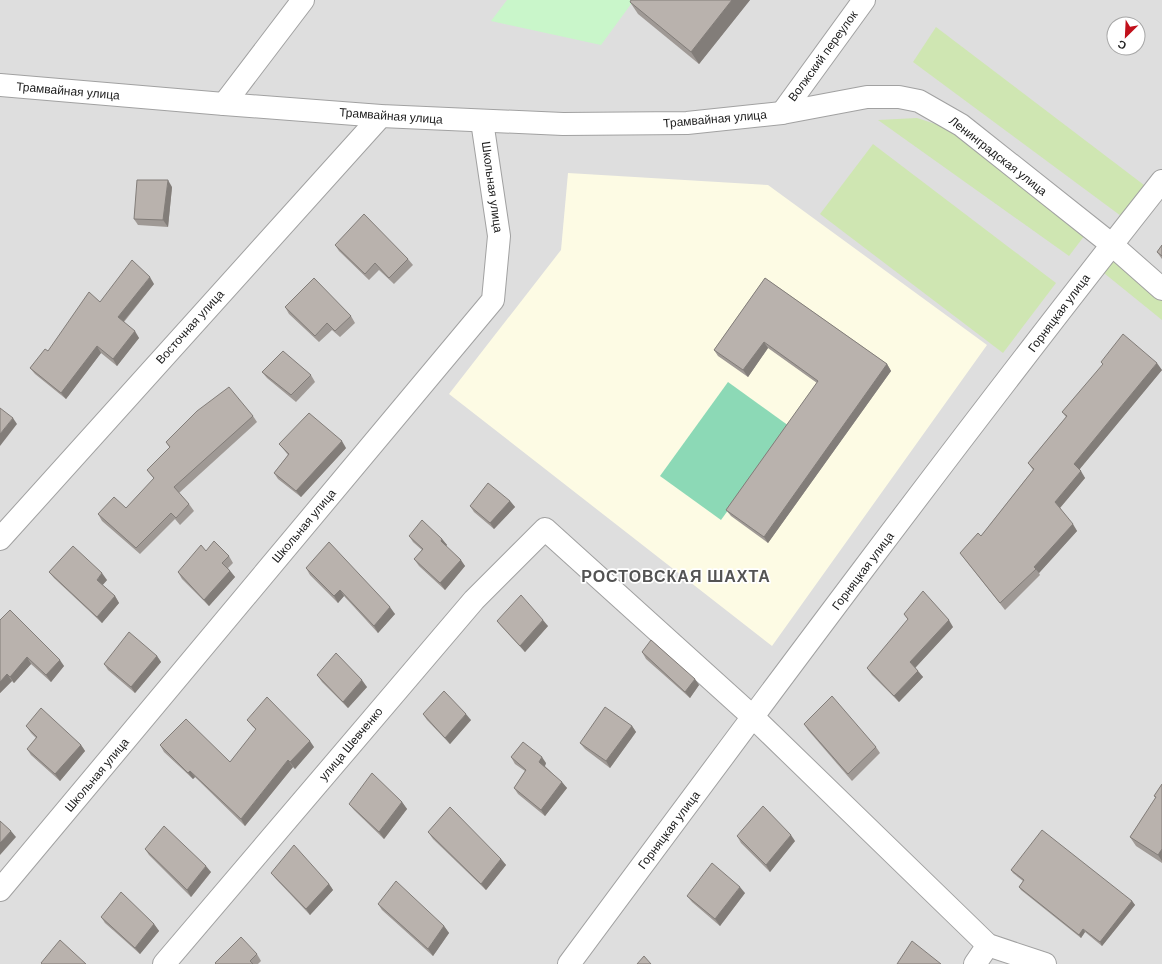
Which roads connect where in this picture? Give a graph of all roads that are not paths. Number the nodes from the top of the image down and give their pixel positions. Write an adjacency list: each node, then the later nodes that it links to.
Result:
1 (303, 0): 4 (street)
2 (864, 0): 5 (street, Волжский переулок)
3 (0, 85): 4 (street, Трамвайная улица)
4 (224, 104): 6 (street, Трамвайная улица)
5 (782, 112): 7 (street, Трамвайная улица); 9 (street, Ленинградская улица)
6 (381, 116): 7 (street, Трамвайная улица); 11 (street, Восточная улица)
7 (482, 121): 13 (street, Школьная улица)
8 (1162, 181): 9 (street, Горняцкая улица)
9 (1111, 244): 10 (street, Ленинградская улица); 12 (street, Горняцкая улица)
10 (1162, 289)
11 (0, 539)
12 (753, 717): 14 (street); 15 (street, улица Шевченко); 16 (street, Горняцкая улица)
13 (0, 890)
14 (988, 945): 17 (street); 18 (street)
15 (164, 964)
16 (569, 964)
17 (975, 964)
18 (1045, 964)

